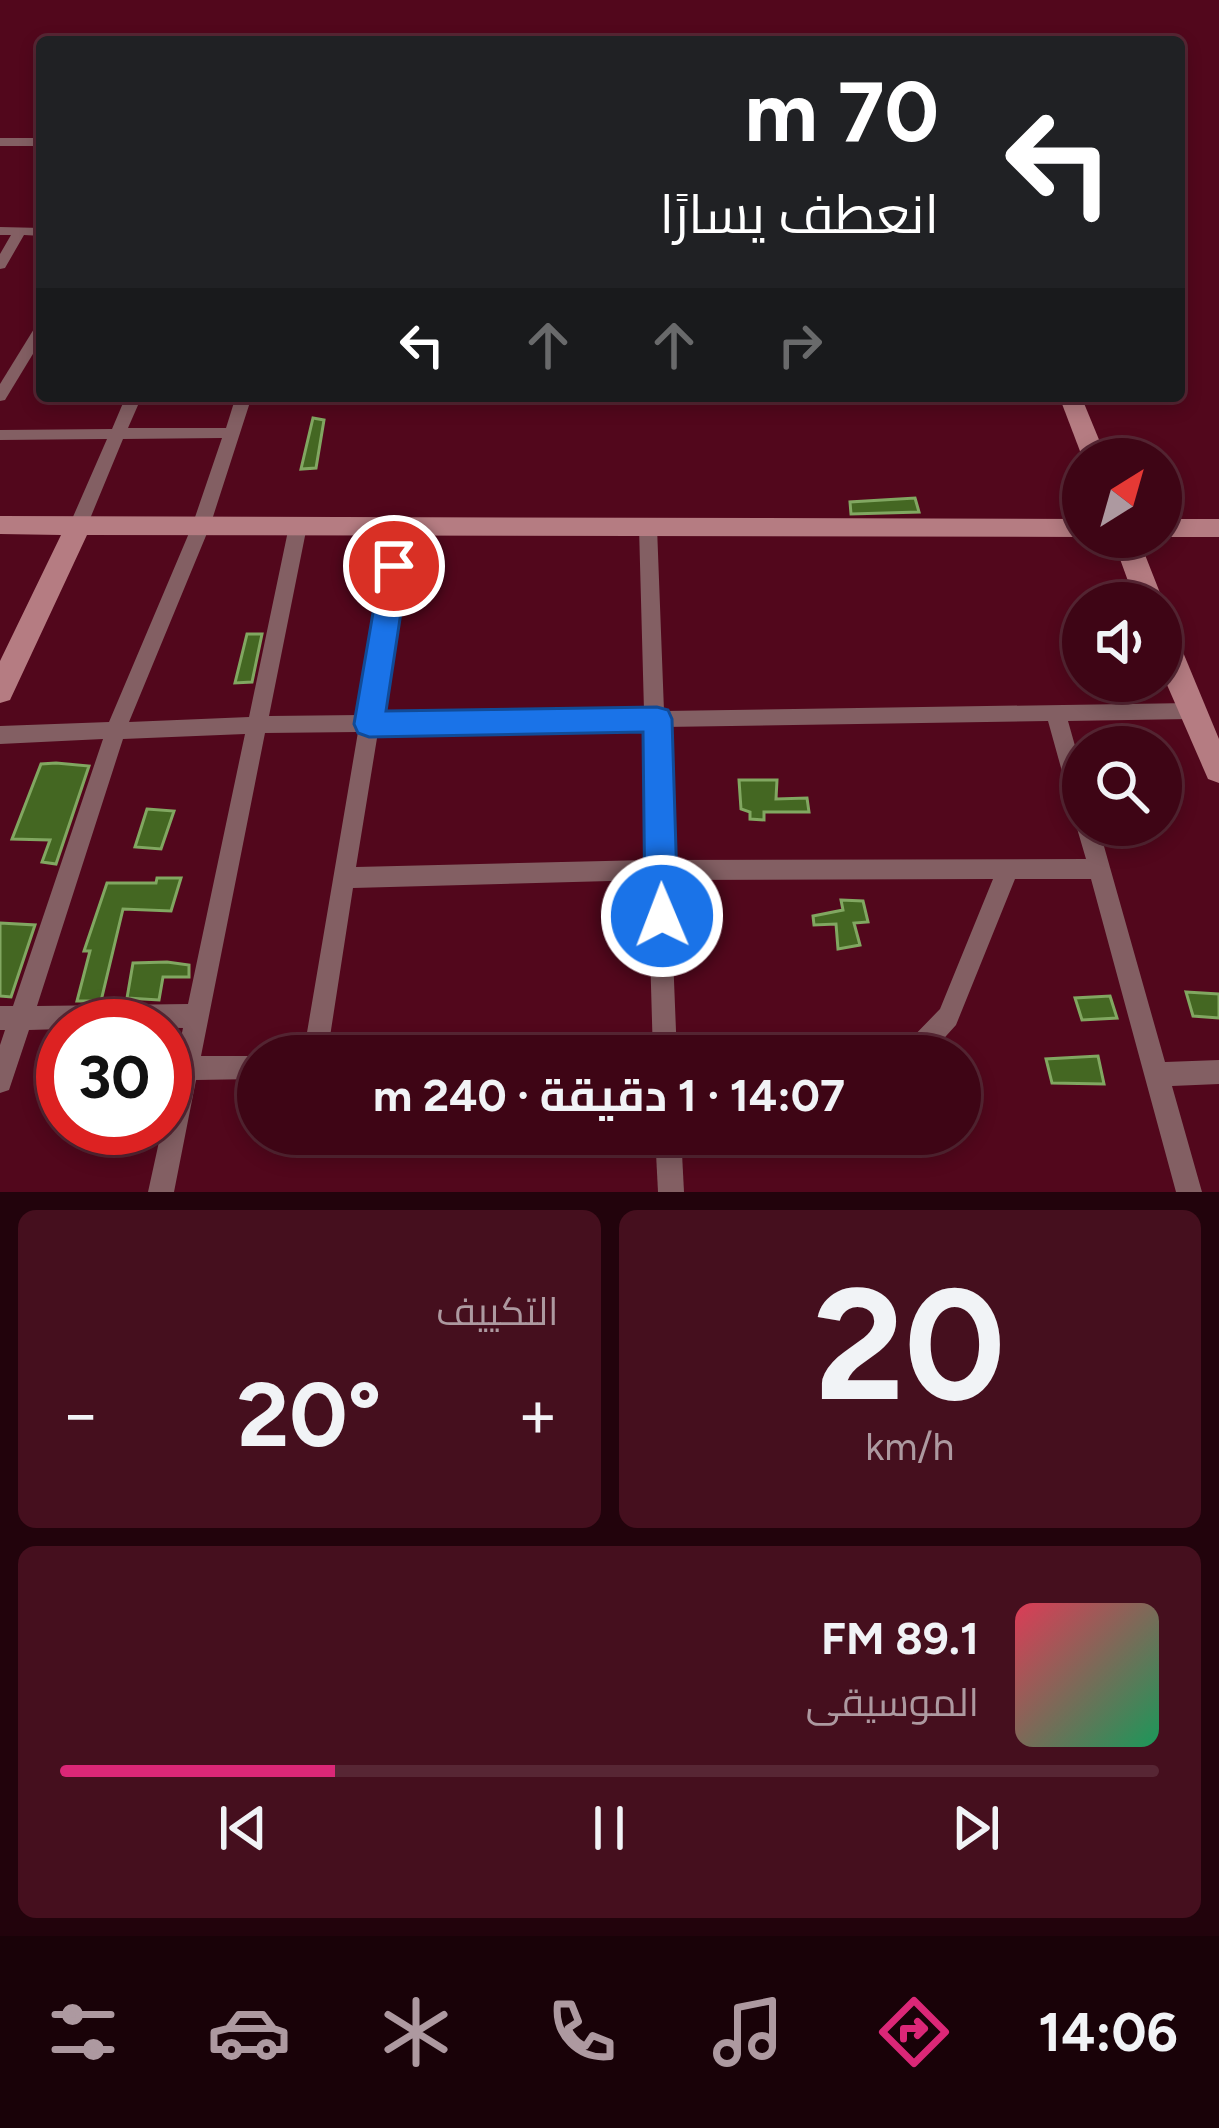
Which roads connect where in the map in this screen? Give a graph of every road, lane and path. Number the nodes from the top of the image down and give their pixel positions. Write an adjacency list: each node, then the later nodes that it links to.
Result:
1 (0, 142): 2 (street)
2 (36, 142)
3 (0, 231): 4 (street)
4 (20, 232): 5 (street); 6 (street)
5 (36, 232)
6 (0, 265)
7 (36, 335): 8 (street)
8 (5, 378): 9 (street)
9 (0, 396)
10 (132, 402): 13 (street)
11 (242, 402): 14 (street)
12 (1072, 402): 16 (street)
13 (119, 433): 14 (street); 15 (street); 18 (street)
14 (232, 433): 19 (street)
15 (0, 435)
16 (1087, 438)
17 (0, 525): 18 (street)
18 (78, 526): 19 (street); 27 (street)
19 (201, 526): 20 (street); 33 (street)
20 (298, 526): 21 (street); 32 (street)
21 (401, 526): 22 (street); 31 (street)
22 (648, 527): 23 (street); 30 (street)
23 (1062, 528)
24 (1182, 528): 25 (street)
25 (1219, 528)
26 (1182, 689): 28 (street)
27 (0, 691)
28 (1190, 711): 29 (street); 36 (street)
29 (1055, 713): 30 (street); 35 (street)
30 (657, 719): 31 (street); 38 (street)
31 (369, 724): 32 (street); 41 (street)
32 (257, 725): 33 (street); 42 (street)
33 (116, 729): 34 (street); 43 (street)
34 (0, 735)
35 (1062, 738)
36 (1219, 770)
37 (1093, 846): 40 (street)
38 (661, 869): 39 (street); 41 (street); 45 (street)
39 (1008, 869): 40 (street); 46 (street)
40 (1099, 869): 51 (street)
41 (344, 878): 44 (street)
42 (197, 1016): 43 (street); 47 (street)
43 (10, 1018): 52 (street)
44 (318, 1035)
45 (664, 1035)
46 (931, 1035)
47 (192, 1040)
48 (237, 1067): 49 (street)
49 (192, 1068)
50 (1219, 1072): 51 (street)
51 (1157, 1075): 57 (street)
52 (0, 1081)
53 (168, 1155): 55 (street)
54 (669, 1155): 56 (street)
55 (161, 1192)
56 (670, 1192)
57 (1190, 1192)

